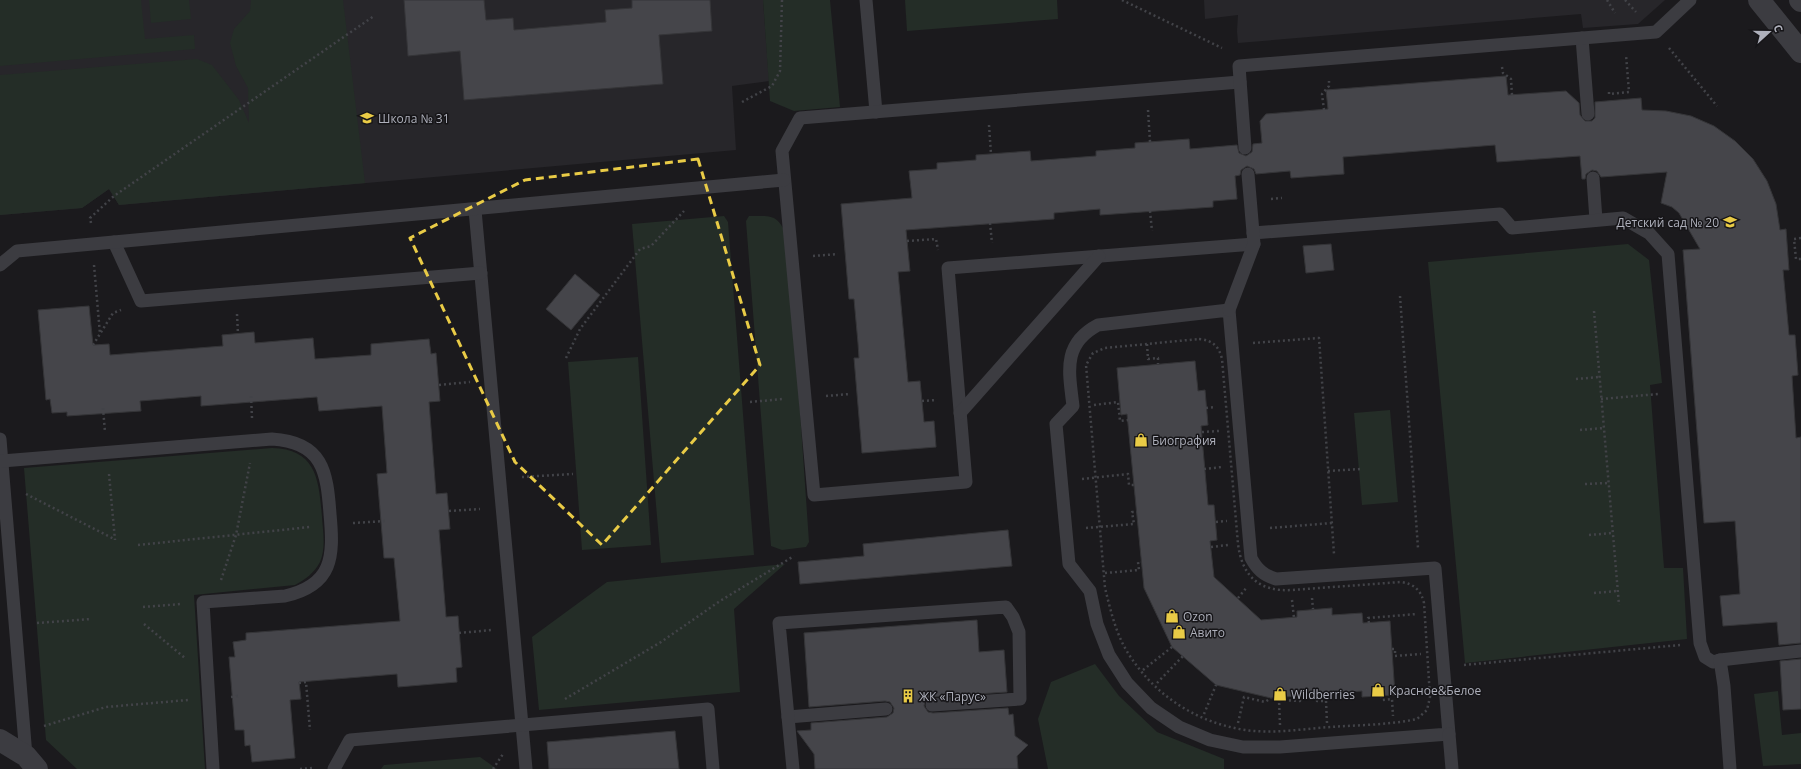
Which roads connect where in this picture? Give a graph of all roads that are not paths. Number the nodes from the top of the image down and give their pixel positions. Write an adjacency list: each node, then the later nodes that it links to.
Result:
1 (866, 0): 7 (lane)
2 (1690, 0): 4 (lane)
3 (1760, 0): 5 (street)
4 (1582, 38): 6 (lane); 8 (lane)
5 (1801, 52)
6 (1240, 82): 7 (lane); 9 (lane)
7 (876, 112): 12 (lane)
8 (1588, 114)
9 (1245, 148)
10 (1248, 174): 15 (lane)
11 (1593, 178): 14 (lane)
12 (784, 180): 13 (lane); 21 (lane)
13 (475, 210): 16 (lane); 19 (lane)
14 (1596, 220): 15 (lane); 25 (lane)
15 (1253, 238): 17 (lane); 20 (lane)
16 (114, 242): 18 (lane); 19 (lane)
17 (1099, 256): 21 (lane); 21 (lane)
18 (0, 265)
19 (481, 273): 29 (lane)
20 (1229, 310): 30 (lane); 30 (lane)
21 (960, 413)
22 (0, 439): 23 (lane)
23 (2, 461): 32 (lane); 33 (lane)
24 (1801, 651): 25 (lane)
25 (1720, 660): 39 (lane)
26 (932, 706): 28 (lane)
27 (886, 709): 28 (lane)
28 (788, 717): 37 (lane)
29 (521, 724): 34 (lane); 35 (lane); 36 (lane)
30 (1449, 734): 38 (lane)
31 (0, 740): 32 (street)
32 (30, 755)
33 (213, 769)
34 (334, 769)
35 (526, 769)
36 (713, 769)
37 (793, 769)
38 (1452, 769)
39 (1730, 769)

